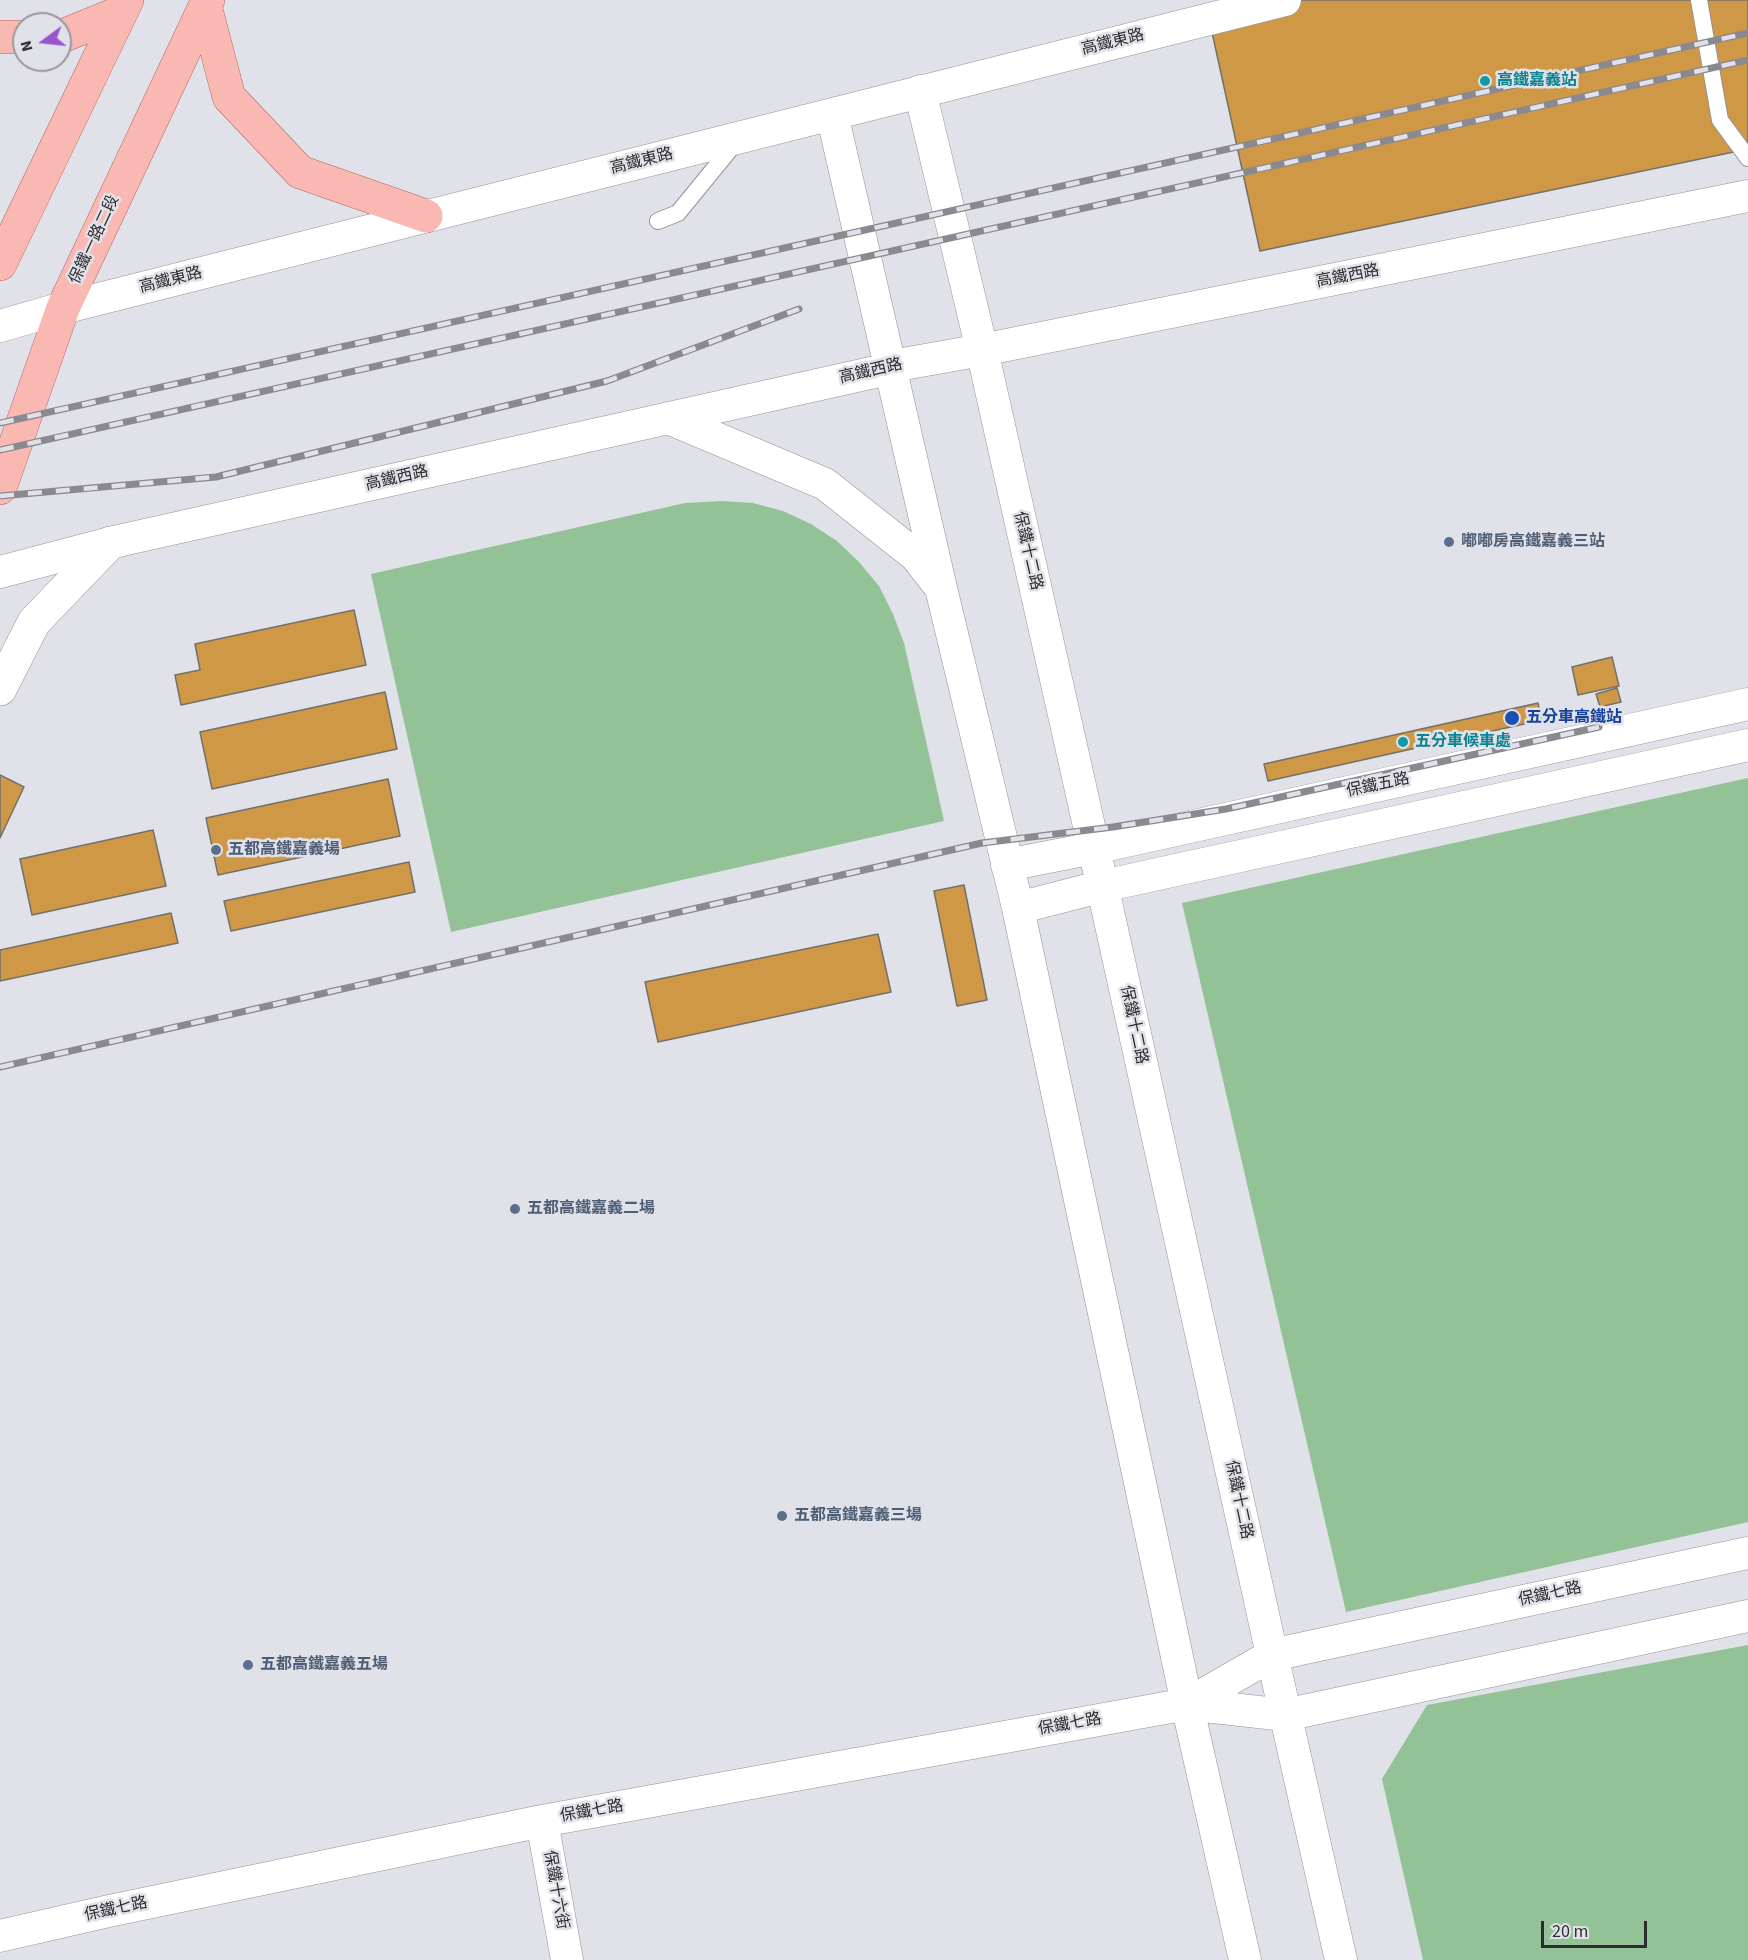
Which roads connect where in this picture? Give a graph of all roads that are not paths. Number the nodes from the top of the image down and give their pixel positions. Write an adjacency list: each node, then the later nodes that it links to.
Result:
1 (1285, 0): 6 (street, 高鐵東路)
2 (1699, 0): 9 (lane)
3 (206, 3): 11 (main road); 14 (main road, 保鐵一路二段)
4 (124, 6): 5 (main road); 13 (main road)
5 (72, 31)
6 (920, 91): 7 (street, 高鐵東路); 16 (street, 保鐵十二路)
7 (832, 114): 8 (street, 高鐵東路); 17 (street)
8 (740, 137): 11 (street, 高鐵東路); 12 (lane)
9 (1748, 158)
10 (1748, 196): 16 (street, 高鐵西路)
11 (426, 216): 14 (street, 高鐵東路)
12 (658, 221)
13 (0, 264)
14 (63, 308): 15 (street, 高鐵東路); 19 (main road, 保鐵一路二段)
15 (0, 326)
16 (982, 350): 17 (street, 高鐵西路); 26 (street, 保鐵十二路)
17 (892, 366): 18 (street, 高鐵西路); 22 (street)
18 (668, 418): 20 (street, 高鐵西路); 22 (street)
19 (0, 488)
20 (110, 543): 21 (street, 高鐵西路); 23 (street)
21 (0, 572)
22 (941, 588): 27 (street)
23 (0, 689)
24 (1748, 704): 26 (street, 保鐵五路)
25 (1748, 745): 28 (street)
26 (1094, 848): 27 (street, 保鐵五路); 28 (street, 保鐵十二路)
27 (1007, 865): 29 (street)
28 (1103, 886): 29 (street); 32 (street, 保鐵十二路)
29 (1018, 908): 33 (street)
30 (1748, 1553): 32 (street, 保鐵七路)
31 (1748, 1616): 34 (street, 保鐵七路)
32 (1272, 1655): 33 (street, 保鐵七路); 34 (street, 保鐵十二路)
33 (1187, 1704): 34 (street, 保鐵七路); 35 (street, 保鐵七路); 38 (street)
34 (1286, 1715): 39 (street, 保鐵十二路)
35 (542, 1821): 36 (street, 保鐵七路); 37 (street, 保鐵十六街)
36 (0, 1936)
37 (567, 1960)
38 (1245, 1960)
39 (1341, 1960)

